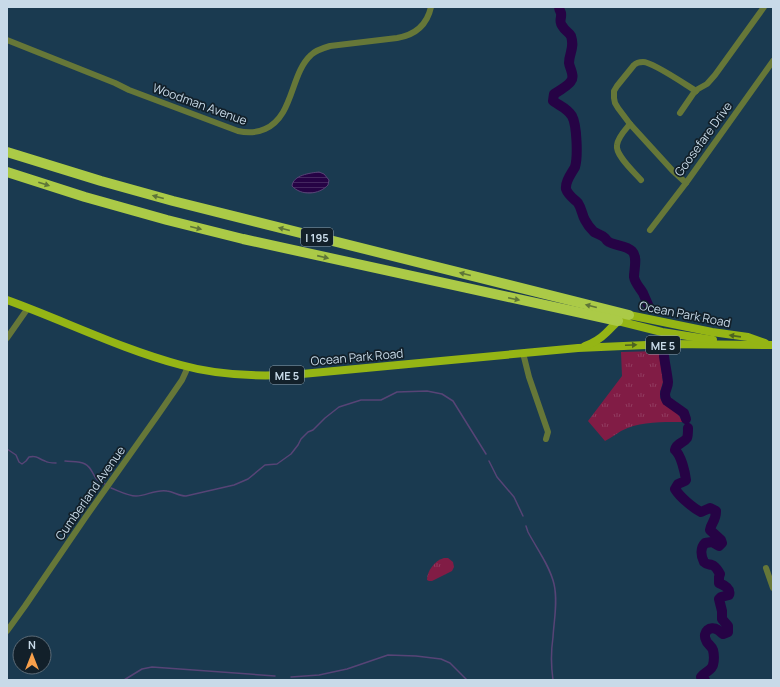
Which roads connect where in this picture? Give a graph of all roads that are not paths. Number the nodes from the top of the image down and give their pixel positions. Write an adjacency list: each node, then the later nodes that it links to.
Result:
1 (431, 7): 3 (street, Woodman Avenue)
2 (764, 7): 5 (street)
3 (7, 40)
4 (773, 61): 11 (street, Goosefare Drive)
5 (696, 91): 6 (street); 7 (street)
6 (680, 113)
7 (630, 124): 10 (street); 11 (street)
8 (7, 152): 15 (highway, I 195, one-way to 8)
9 (7, 172): 16 (highway, I 195, one-way to 16)
10 (641, 180)
11 (686, 183): 12 (street, Goosefare Drive)
12 (650, 230)
13 (7, 300): 14 (main road, Ocean Park Road / ME 5)
14 (28, 308): 18 (street); 24 (main road, Ocean Park Road / ME 5)
15 (629, 315): 16 (main road, Ocean Park Road / ME 5); 20 (main road, Ocean Park Road / ME 5, one-way to 15)
16 (618, 322): 17 (main road, Ocean Park Road / ME 5); 19 (main road)
17 (607, 332): 21 (main road); 22 (main road, Ocean Park Road / ME 5)
18 (7, 338)
19 (747, 345): 20 (main road, Ocean Park Road / ME 5); 21 (main road, Ocean Park Road / ME 5, one-way to 19)
20 (773, 345)
21 (613, 346): 22 (main road, Ocean Park Road / ME 5)
22 (578, 348): 23 (main road, Ocean Park Road / ME 5)
23 (523, 353): 24 (main road, Ocean Park Road / ME 5); 25 (street)
24 (188, 367): 28 (street, Cumberland Avenue)
25 (546, 440)
26 (766, 568): 27 (street)
27 (773, 588)
28 (7, 631)

